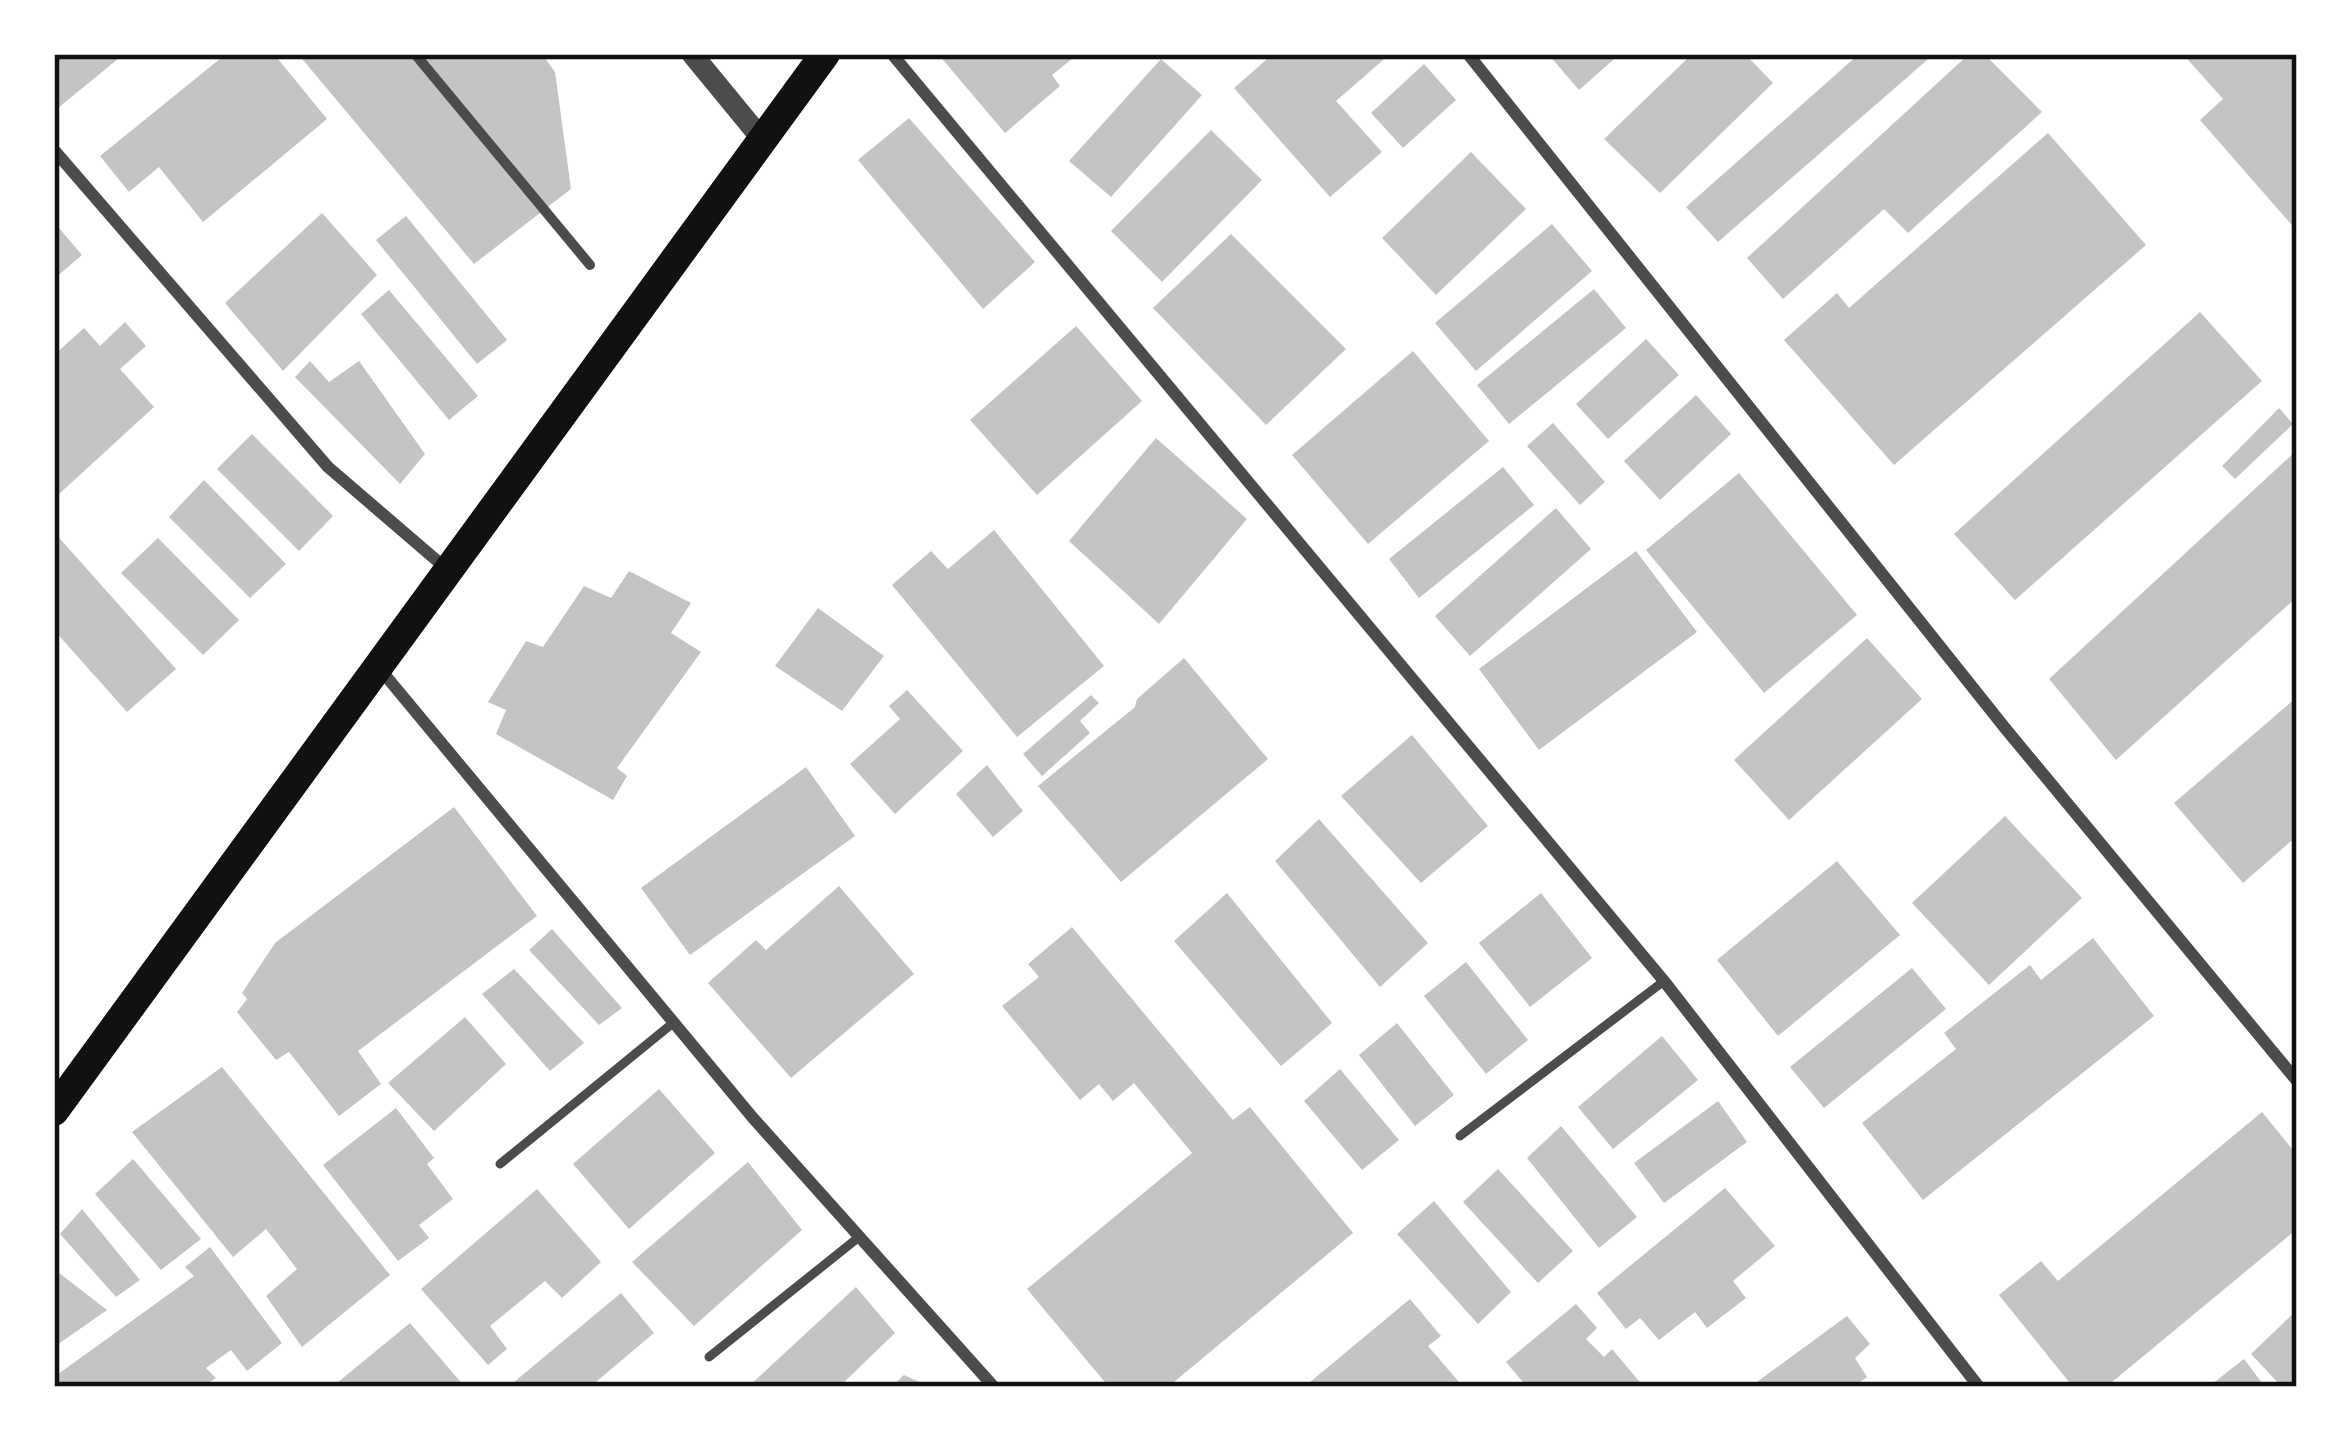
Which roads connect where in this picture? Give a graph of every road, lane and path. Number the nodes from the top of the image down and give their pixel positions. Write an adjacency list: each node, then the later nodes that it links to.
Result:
1 (415, 54): 8 (street)
2 (692, 54): 6 (street)
3 (825, 54): 6 (main road)
4 (892, 54): 11 (street)
5 (1468, 54): 13 (street)
6 (761, 138): 9 (main road)
7 (54, 150): 9 (street)
8 (590, 265)
9 (450, 572): 10 (main road)
10 (380, 669): 12 (street); 14 (main road)
11 (1664, 981): 15 (lane); 20 (street)
12 (673, 1023): 16 (lane); 17 (street)
13 (2297, 1081)
14 (54, 1111)
15 (1460, 1136)
16 (500, 1164)
17 (859, 1237): 18 (lane); 19 (street)
18 (709, 1357)
19 (994, 1387)
20 (1979, 1387)

